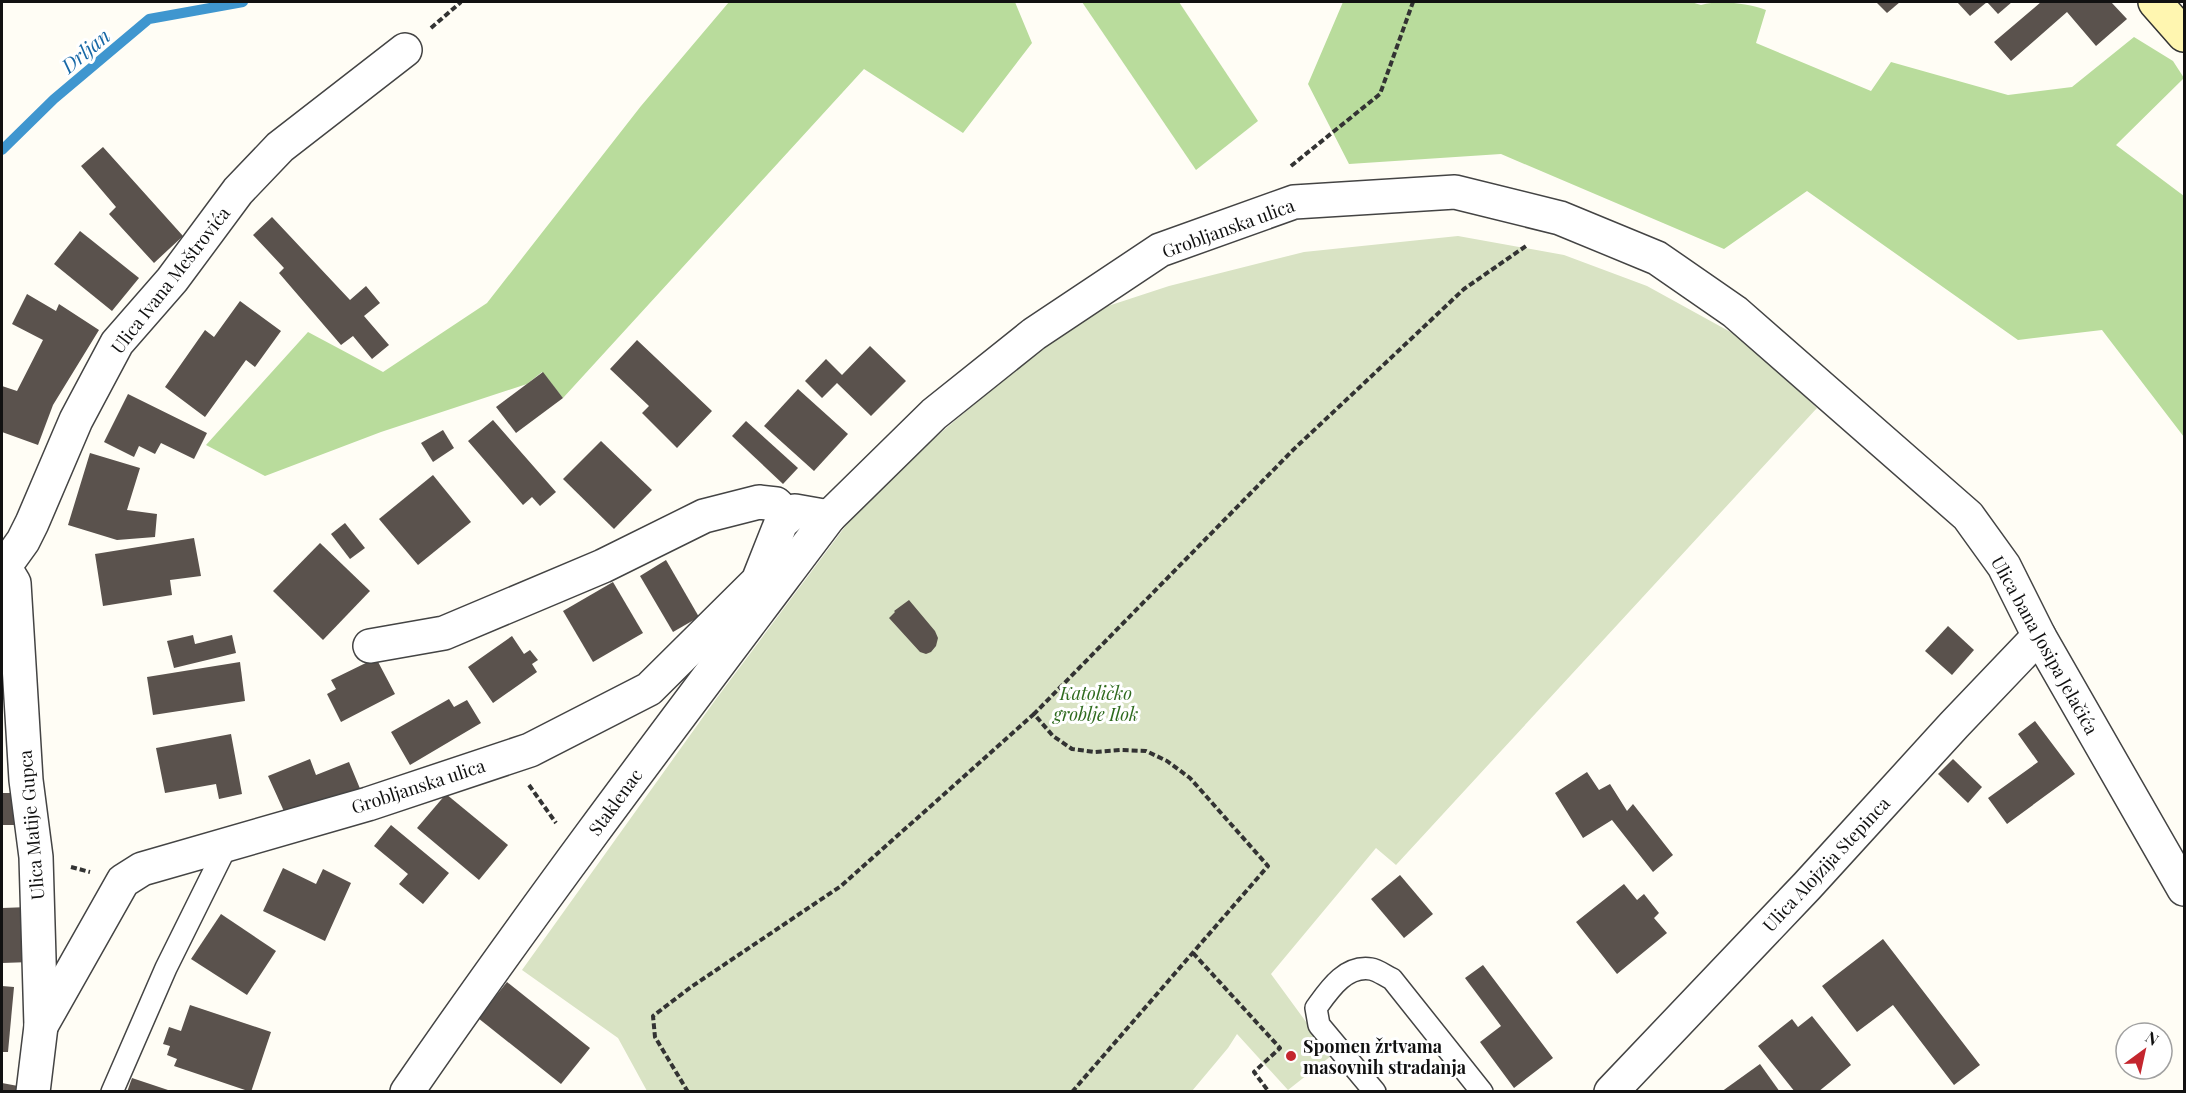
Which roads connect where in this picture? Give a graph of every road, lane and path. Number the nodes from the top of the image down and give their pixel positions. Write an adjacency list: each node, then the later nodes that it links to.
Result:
1 (461, 2): 5 (path)
2 (1413, 2): 6 (path)
3 (2155, 2): 4 (main road)
4 (2184, 34)
5 (405, 50): 11 (street, Ulica Ivana Meštrovića)
6 (1283, 173)
7 (1524, 248): 14 (path)
8 (1735, 312): 10 (street, Grobljanska ulica); 12 (street, Ulica bana Josipa Jelačića)
9 (788, 516): 10 (street); 13 (street); 15 (street, Grobljanska ulica)
10 (829, 517): 23 (street, Staklenac)
11 (3, 565): 16 (street, Ulica Matije Gupca)
12 (2039, 636): 18 (street, Ulica bana Josipa Jelačića); 29 (street, Ulica Alojzija Stepinca)
13 (370, 646)
14 (1034, 714): 19 (path); 24 (path)
15 (227, 845): 17 (street, Grobljanska ulica); 22 (lane)
16 (36, 857): 17 (path); 20 (street, Ulica Matije Gupca)
17 (123, 881): 20 (street)
18 (2184, 889)
19 (1193, 952): 25 (path); 26 (path)
20 (42, 1026): 21 (street, Ulica Matije Gupca)
21 (33, 1092)
22 (112, 1092)
23 (407, 1092)
24 (688, 1092)
25 (1072, 1092)
26 (1269, 1092)
27 (1375, 1092): 28 (lane)
28 (1482, 1092)
29 (1611, 1092)

